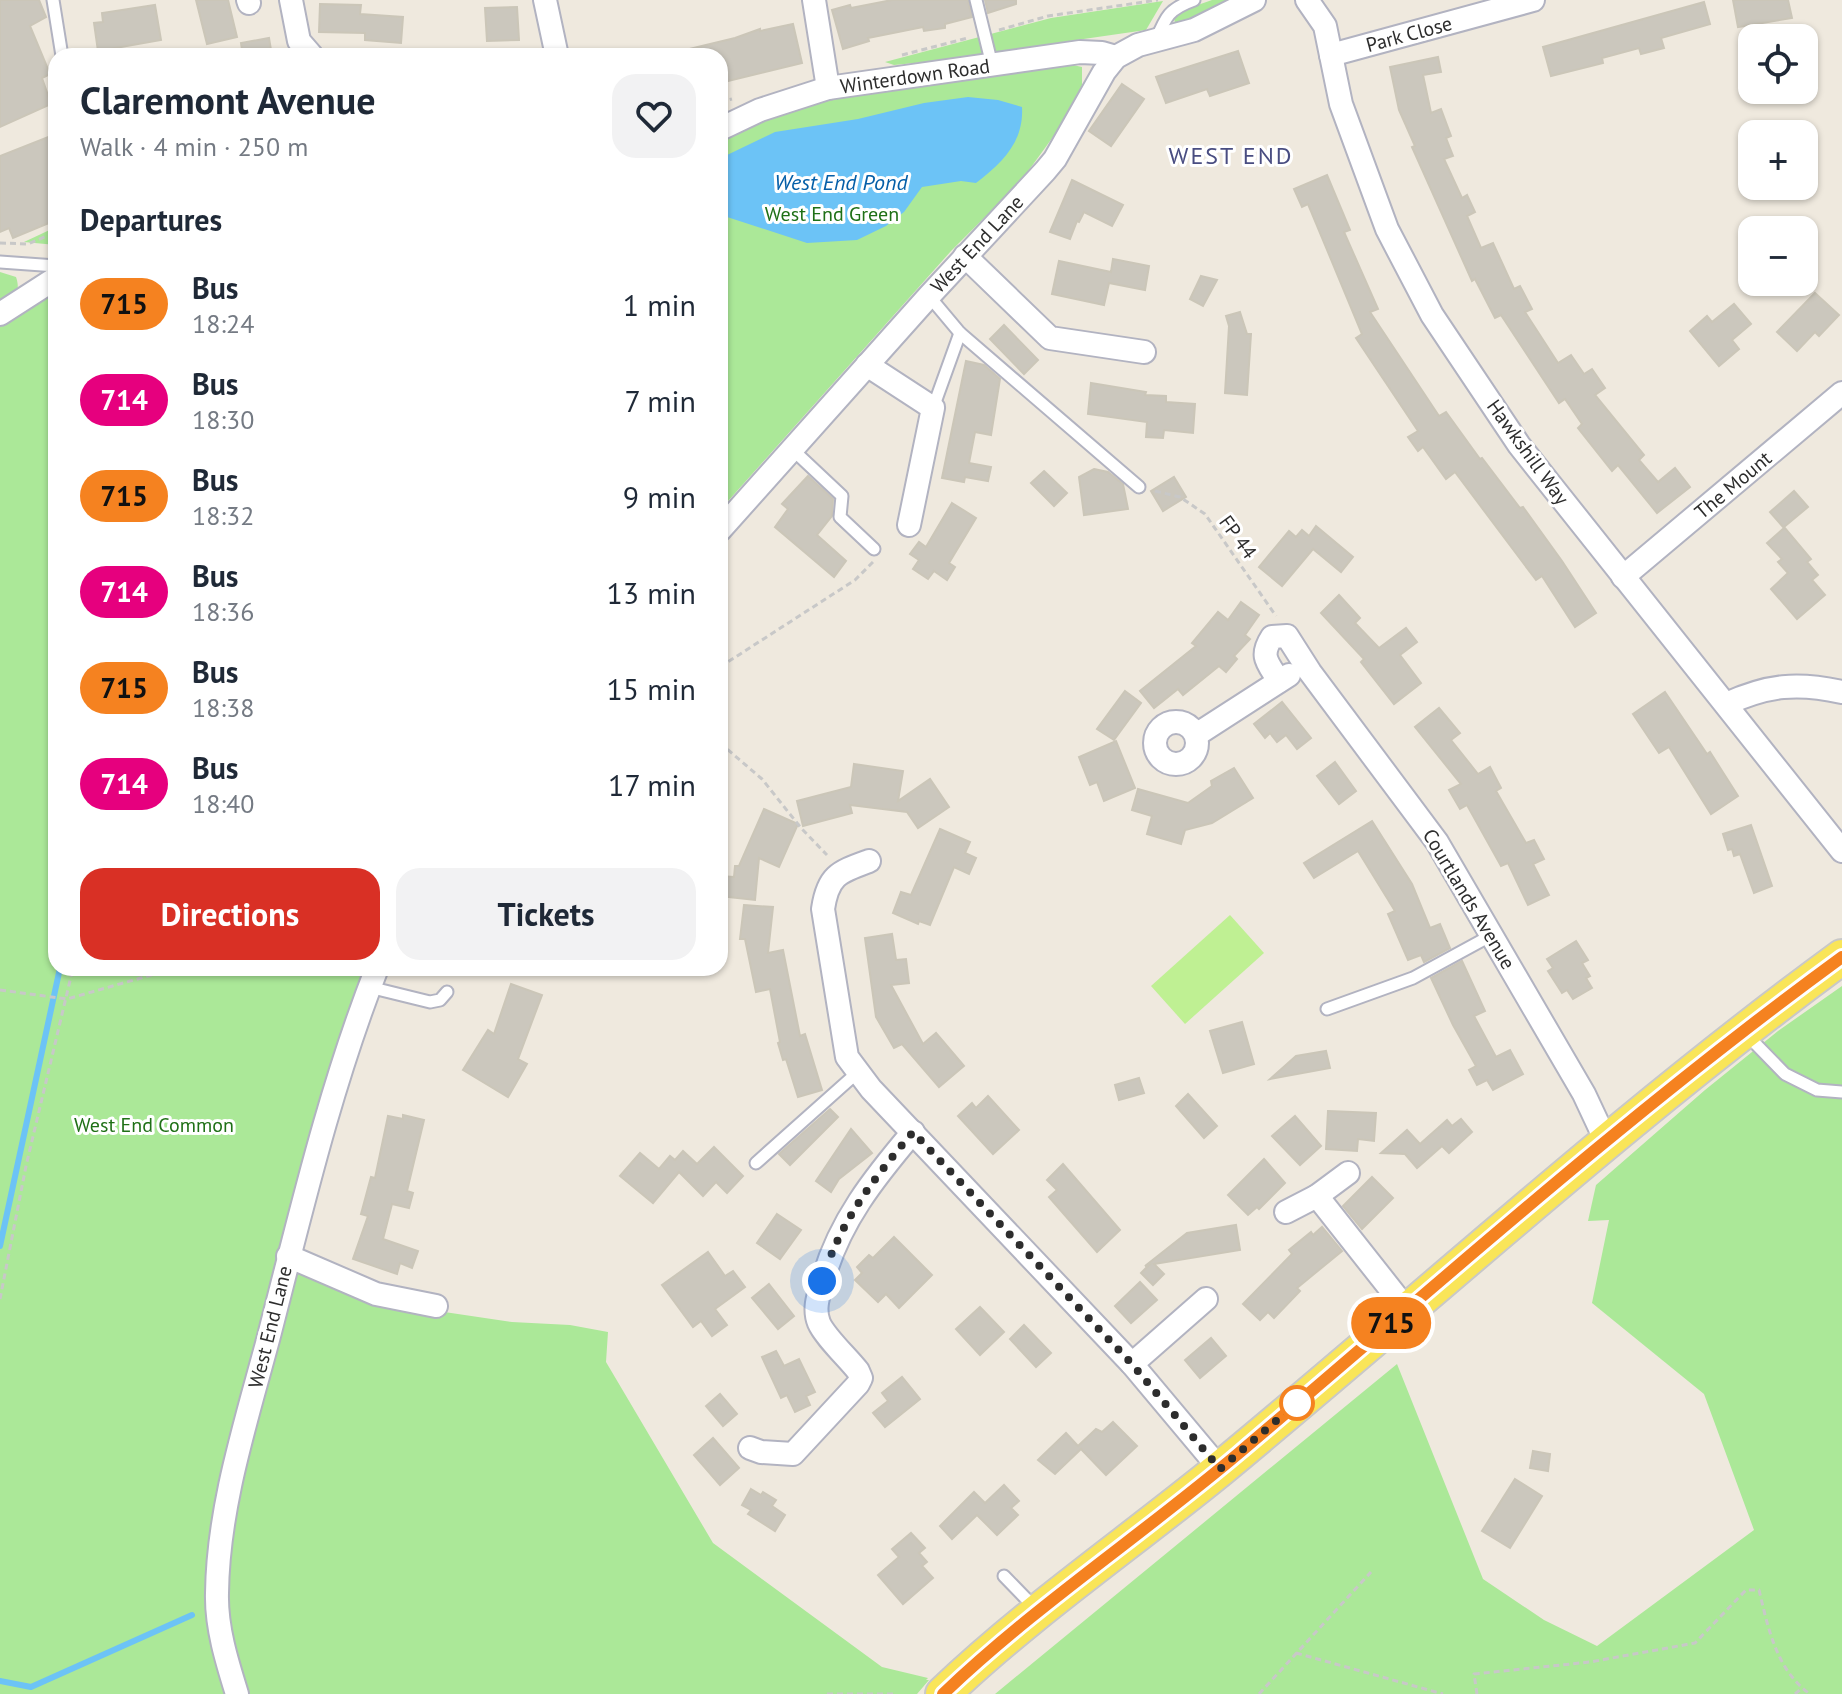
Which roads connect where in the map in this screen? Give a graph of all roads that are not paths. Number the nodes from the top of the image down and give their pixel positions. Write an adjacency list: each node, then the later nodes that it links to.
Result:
1 (53, 0): 12 (lane)
2 (291, 0): 13 (street)
3 (545, 0): 14 (street)
4 (814, 0): 18 (street)
5 (976, 0): 17 (lane)
6 (1194, 0): 11 (lane)
7 (1254, 0): 11 (street)
8 (1307, 0): 15 (street, Hawkshill Way)
9 (1533, 0): 10 (street, Park Close)
10 (1508, 3): 15 (street, Park Close)
11 (1155, 41): 16 (street)
12 (61, 48)
13 (305, 48)
14 (555, 48)
15 (1331, 55): 36 (street, Hawkshill Way)
16 (1116, 57): 17 (street, Winterdown Road); 20 (street, West End Lane)
17 (992, 65): 18 (street, Winterdown Road)
18 (828, 88): 19 (street, Winterdown Road)
19 (728, 125)
20 (965, 256): 24 (street, West End Lane); 27 (street)
21 (0, 262): 22 (lane)
22 (48, 265)
23 (48, 283): 25 (street)
24 (929, 296): 26 (lane); 28 (street, West End Lane)
25 (0, 314)
26 (960, 333): 30 (lane); 32 (lane)
27 (1144, 352)
28 (867, 365): 30 (street); 31 (street, West End Lane)
29 (1842, 393): 36 (street, The Mount)
30 (933, 408): 34 (street)
31 (792, 449): 33 (street, West End Lane); 35 (lane)
32 (1139, 487)
33 (728, 521)
34 (909, 525)
35 (875, 553)
36 (1623, 577): 40 (street, Hawkshill Way)
37 (1310, 672): 38 (street); 38 (street, Courtlands Avenue); 44 (street, Courtlands Avenue)
38 (1279, 681): 41 (street)
39 (1842, 692): 40 (street)
40 (1726, 704): 42 (street, Hawkshill Way)
41 (1196, 735)
42 (1842, 851)
43 (869, 861): 50 (street)
44 (1492, 935): 48 (lane); 53 (street, Courtlands Avenue)
45 (1842, 957): 49 (main road)
46 (373, 977): 47 (lane); 58 (street, West End Lane)
47 (447, 992)
48 (1327, 1009)
49 (1742, 1030): 51 (lane); 53 (main road)
50 (858, 1072): 52 (street); 54 (lane)
51 (1842, 1092)
52 (913, 1132): 62 (street); 63 (street)
53 (1606, 1141): 61 (main road)
54 (756, 1163)
55 (1348, 1173): 56 (street)
56 (1317, 1196): 57 (street); 61 (street)
57 (1286, 1212)
58 (288, 1256): 60 (street); 67 (street, West End Lane)
59 (1206, 1299): 62 (street)
60 (436, 1306)
61 (1407, 1310): 64 (main road)
62 (1132, 1364): 64 (street)
63 (750, 1448)
64 (1220, 1469): 66 (main road)
65 (1004, 1576): 66 (lane)
66 (1039, 1612): 68 (main road)
67 (237, 1694)
68 (943, 1694)

